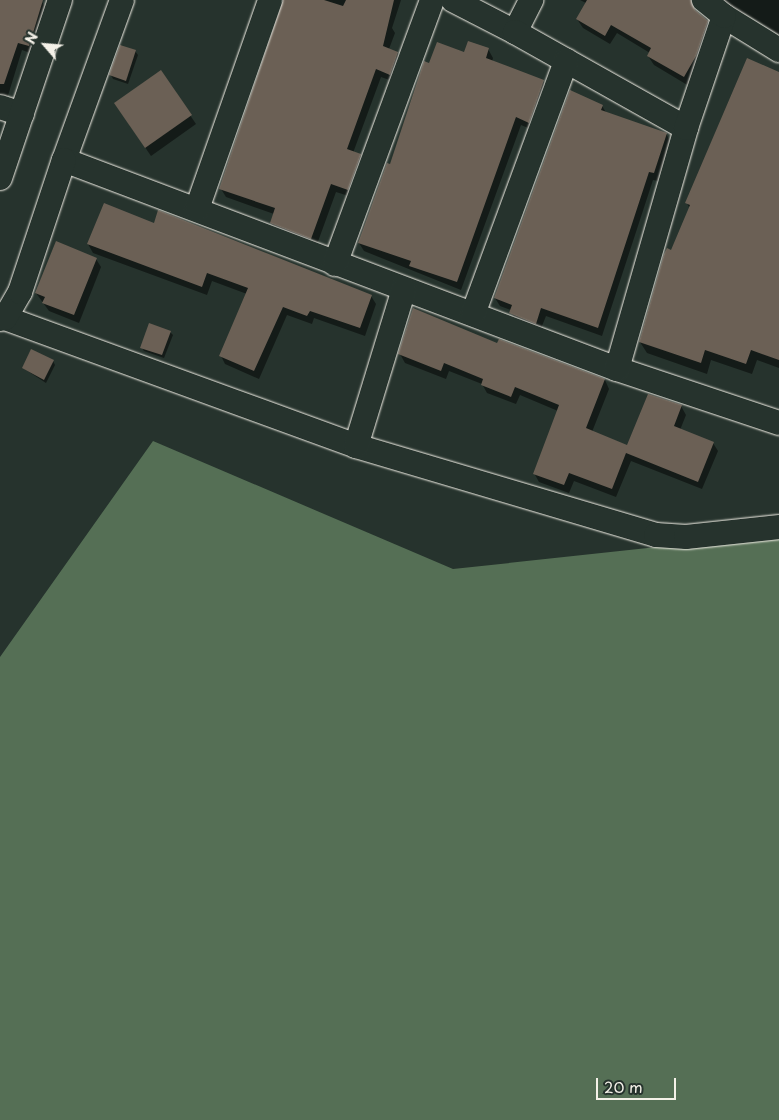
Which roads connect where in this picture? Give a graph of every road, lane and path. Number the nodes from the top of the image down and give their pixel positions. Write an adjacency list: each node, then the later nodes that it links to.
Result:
1 (60, 0): 12 (street)
2 (122, 0): 14 (street)
3 (270, 0): 16 (street)
4 (432, 0): 17 (street)
5 (453, 0): 9 (street)
6 (531, 0): 9 (street)
7 (704, 0): 8 (street)
8 (724, 16): 10 (street); 13 (street)
9 (515, 32): 11 (street)
10 (779, 50)
11 (566, 61): 13 (street); 19 (street)
12 (11, 110): 15 (street)
13 (686, 128): 21 (street)
14 (64, 160): 16 (street); 20 (street)
15 (0, 178)
16 (197, 209): 17 (street)
17 (335, 264): 18 (street)
18 (404, 290): 19 (street); 23 (street)
19 (474, 314): 21 (street)
20 (2, 318): 23 (street)
21 (617, 369): 22 (street)
22 (779, 423)
23 (356, 446): 24 (street)
24 (779, 527)

